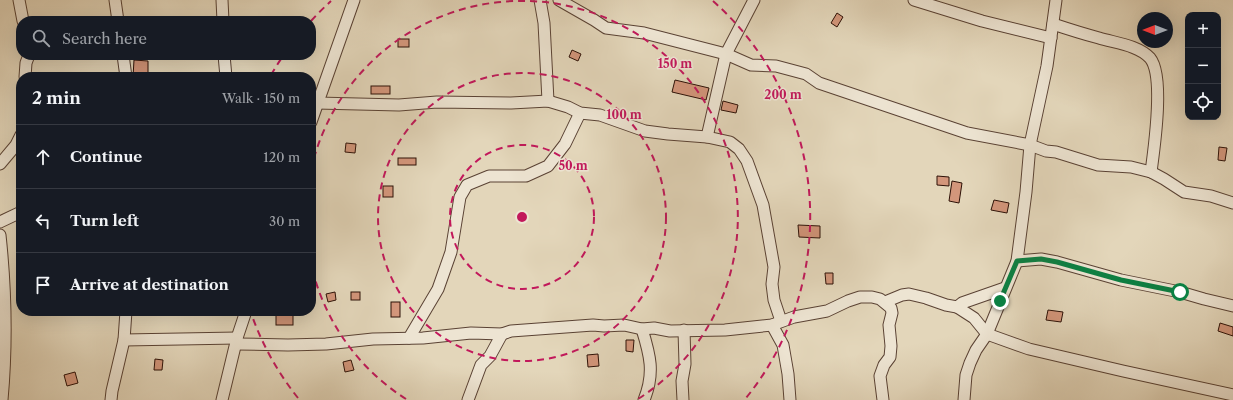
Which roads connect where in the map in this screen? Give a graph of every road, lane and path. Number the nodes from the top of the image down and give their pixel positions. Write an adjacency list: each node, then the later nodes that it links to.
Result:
1 (19, 0): 10 (street)
2 (115, 0): 11 (street)
3 (222, 0): 12 (street)
4 (354, 0): 23 (street)
5 (540, 0): 22 (street)
6 (559, 0): 15 (street)
7 (754, 0): 15 (street)
8 (914, 0): 14 (street)
9 (1056, 0): 13 (street)
10 (22, 16)
11 (117, 16)
12 (223, 16)
13 (1053, 24): 14 (street); 30 (street)
14 (1051, 38): 28 (street)
15 (726, 54): 26 (street); 28 (street)
16 (27, 60): 19 (street)
17 (124, 60): 20 (street)
18 (224, 60): 21 (street)
19 (25, 72)
20 (126, 72)
21 (226, 72)
22 (548, 101): 23 (street); 25 (street)
23 (317, 103): 24 (street)
24 (316, 106)
25 (580, 113): 26 (street); 47 (street)
26 (708, 137): 42 (street)
27 (16, 145): 29 (street)
28 (1030, 145): 30 (street); 35 (street)
29 (0, 164)
30 (1151, 172): 31 (street)
31 (1233, 203)
32 (16, 214): 33 (street)
33 (0, 222)
34 (0, 235): 51 (street)
35 (1017, 261): 36 (street); 38 (street)
36 (1005, 288): 39 (street); 46 (street)
37 (886, 302): 39 (street); 42 (street); 58 (street)
38 (1233, 306)
39 (958, 307): 46 (street)
40 (126, 316): 48 (street)
41 (244, 316): 49 (street)
42 (777, 323): 44 (street); 57 (street)
43 (642, 329): 44 (street); 45 (street); 55 (street)
44 (684, 330): 56 (street)
45 (502, 334): 47 (street); 54 (street)
46 (987, 334): 50 (street); 59 (street)
47 (409, 338): 49 (street)
48 (124, 340): 49 (street); 52 (street)
49 (237, 341): 53 (street)
50 (1233, 395)
51 (2, 400)
52 (111, 400)
53 (222, 400)
54 (468, 400)
55 (644, 400)
56 (683, 400)
57 (790, 400)
58 (883, 400)
59 (964, 400)

